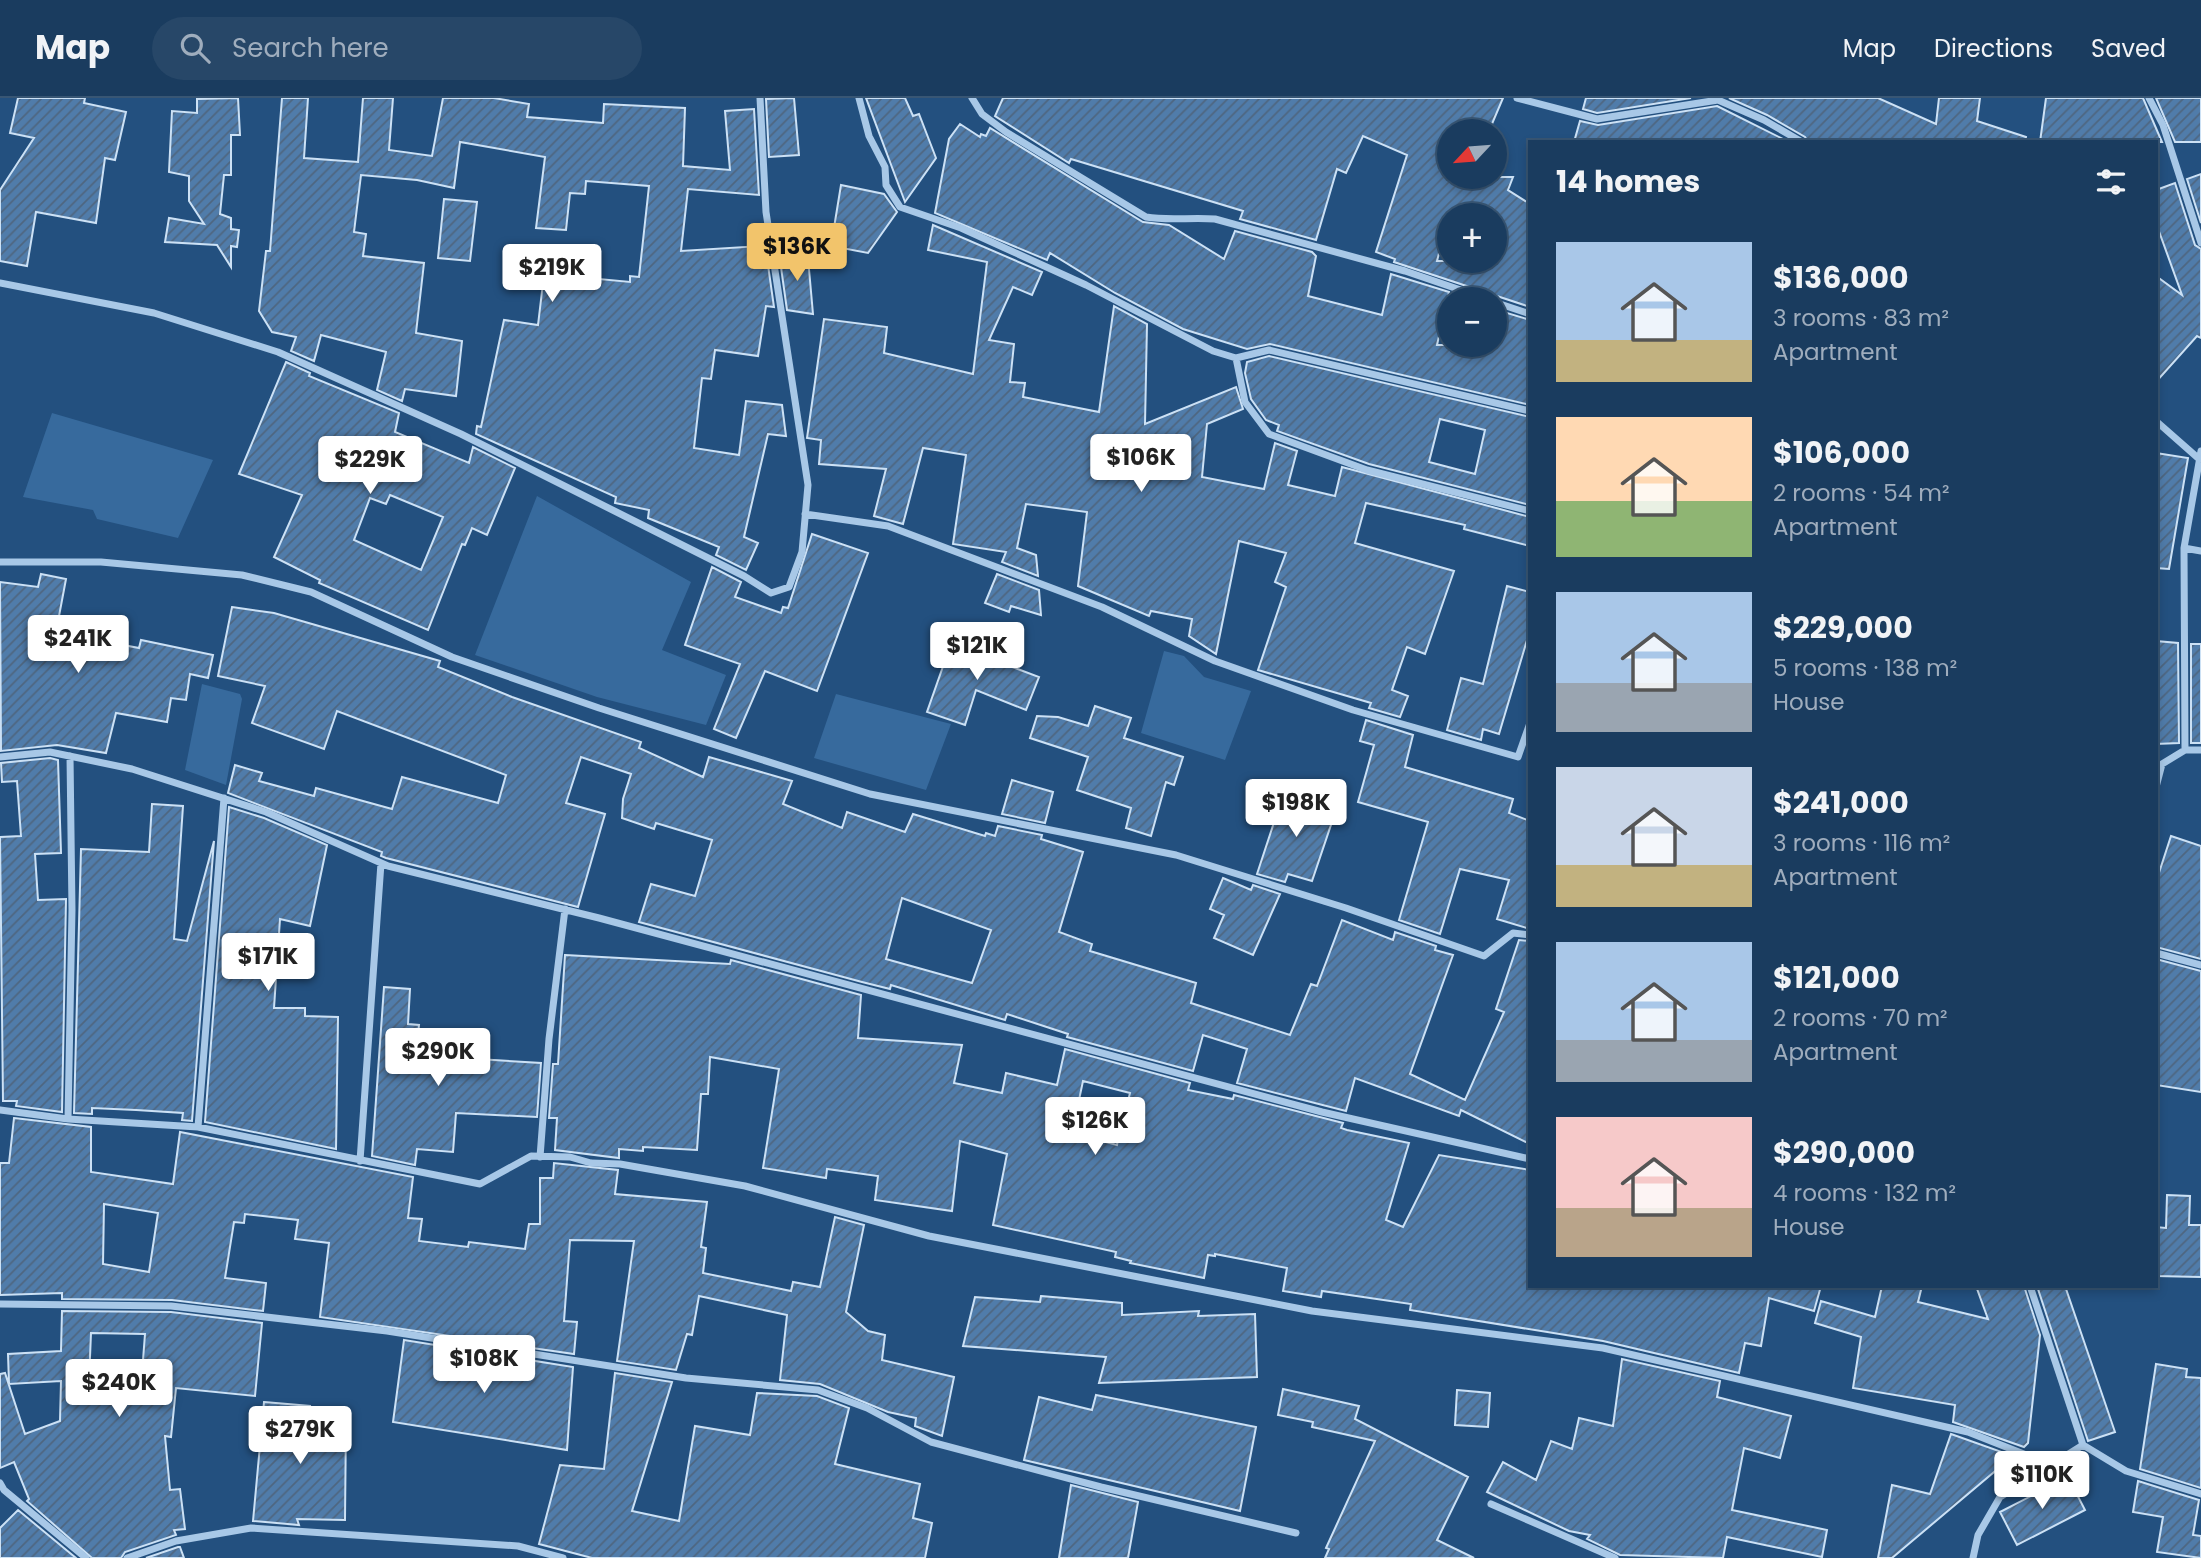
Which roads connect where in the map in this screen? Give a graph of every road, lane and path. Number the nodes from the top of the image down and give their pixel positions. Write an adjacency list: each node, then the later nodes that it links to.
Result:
1 (760, 98): 17 (street)
2 (859, 98): 12 (street)
3 (972, 98): 9 (street)
4 (1517, 98): 6 (street)
5 (2149, 98): 7 (street)
6 (1799, 140)
7 (2201, 243)
8 (0, 283): 17 (street)
9 (1452, 287)
10 (1507, 306): 11 (street)
11 (1528, 313)
12 (1236, 358): 13 (street); 16 (street)
13 (1528, 411)
14 (2158, 423): 15 (street)
15 (2200, 455): 18 (street)
16 (1528, 510)
17 (805, 514): 21 (street)
18 (2184, 548): 19 (street); 22 (street)
19 (2201, 551)
20 (0, 562): 30 (street)
21 (1528, 729)
22 (2185, 750): 23 (street); 26 (street)
23 (2201, 750)
24 (69, 756): 25 (street); 27 (street); 34 (street)
25 (0, 757)
26 (2159, 764)
27 (224, 798): 28 (street); 35 (street)
28 (381, 863): 29 (street); 38 (street)
29 (565, 909): 36 (street); 37 (street)
30 (1528, 935)
31 (2158, 954): 32 (street)
32 (2201, 965)
33 (0, 1110): 34 (street)
34 (68, 1119): 35 (street)
35 (198, 1127): 38 (street)
36 (540, 1157): 38 (street); 42 (street)
37 (1528, 1159)
38 (360, 1161)
39 (2031, 1288): 41 (street)
40 (0, 1304): 46 (street)
41 (2082, 1445): 42 (street); 44 (street)
42 (2049, 1464): 51 (street)
43 (1, 1486): 47 (street)
44 (2201, 1494)
45 (1491, 1504): 50 (street)
46 (1296, 1533)
47 (86, 1558)
48 (127, 1558): 49 (street)
49 (563, 1558)
50 (1615, 1558)
51 (1973, 1558)

